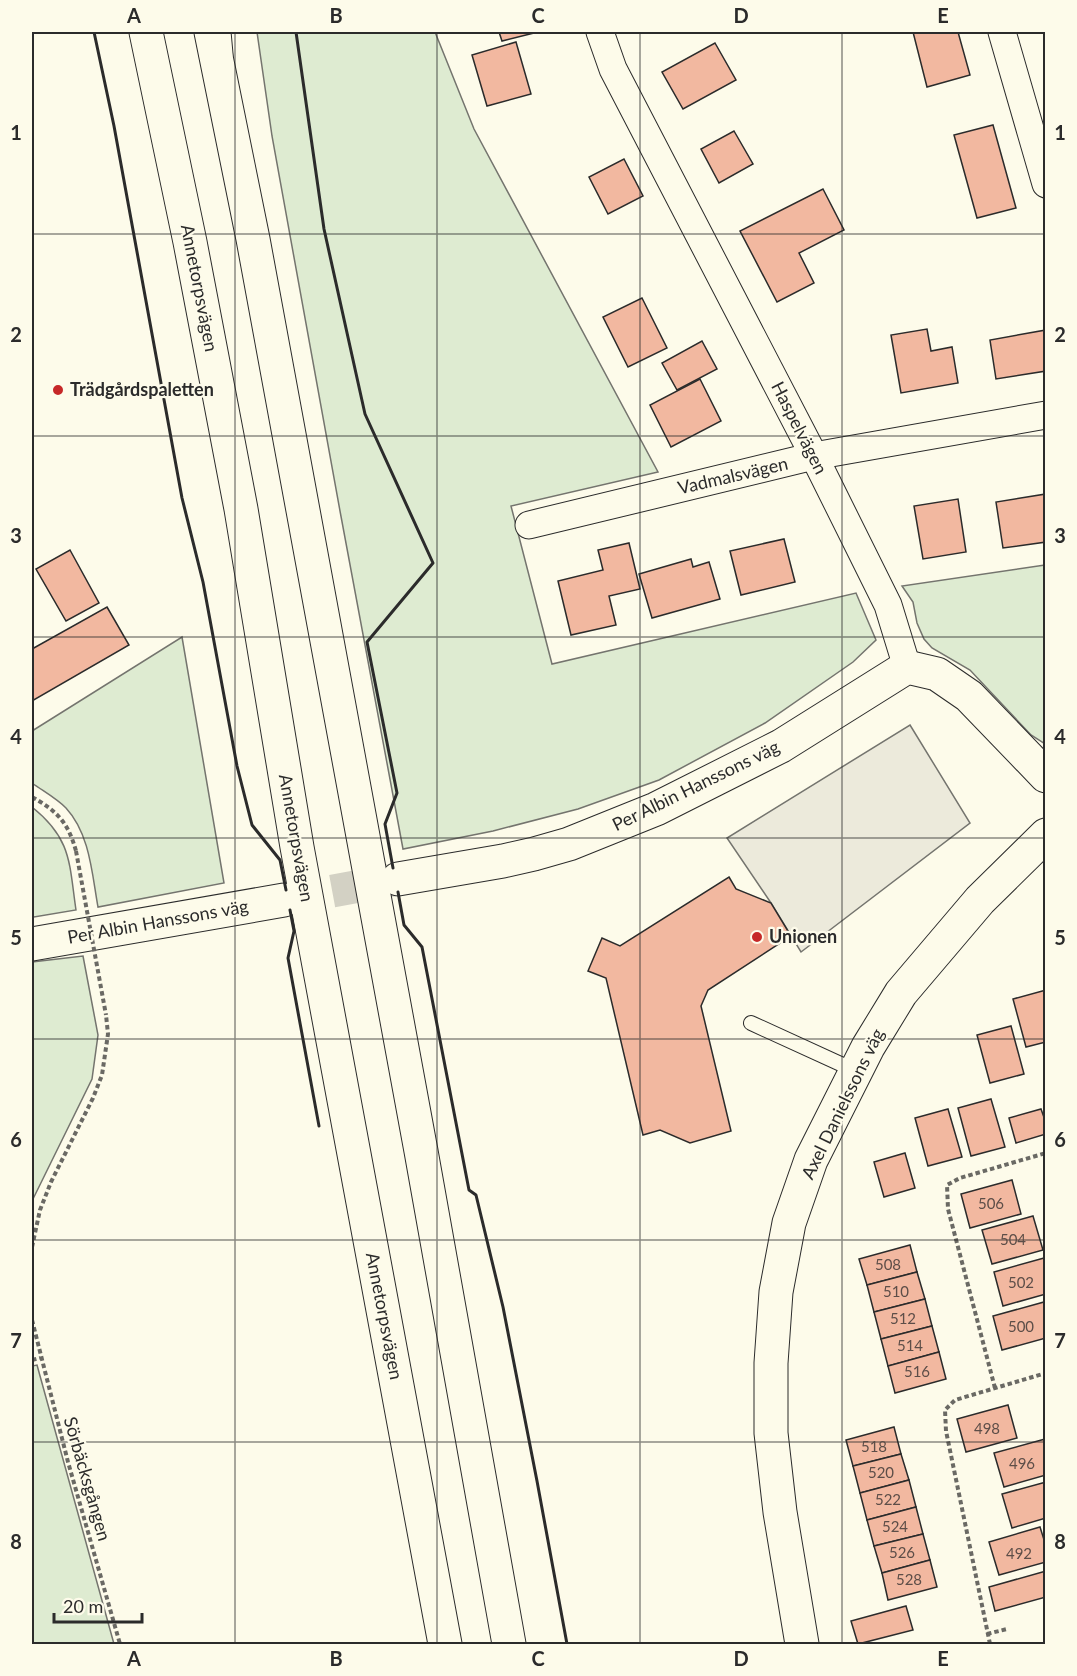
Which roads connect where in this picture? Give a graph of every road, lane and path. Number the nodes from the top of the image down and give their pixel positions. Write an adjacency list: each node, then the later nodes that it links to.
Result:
1 (146, 32): 30 (main road, Annetorpsvägen)
2 (600, 32): 7 (street, Haspelvägen)
3 (1002, 32): 5 (street)
4 (214, 39): 31 (main road)
5 (1046, 184)
6 (1046, 414): 7 (street, Vadmalsvägen)
7 (814, 456): 8 (street, Vadmalsvägen); 9 (street, Haspelvägen)
8 (529, 525)
9 (907, 667): 10 (main road); 13 (main road, Per Albin Hanssons väg)
10 (1046, 776)
11 (32, 797): 21 (path, bridge)
12 (1046, 835): 17 (main road, Axel Danielssons väg)
13 (398, 879)
14 (284, 900): 15 (main road, Per Albin Hanssons väg)
15 (32, 944)
16 (752, 1023): 17 (lane)
17 (856, 1071): 32 (main road, Axel Danielssons väg)
18 (1046, 1086): 19 (path)
19 (1046, 1090)
20 (1046, 1153): 26 (path)
21 (32, 1246)
22 (32, 1320): 23 (path, Sörbäcksgången)
23 (40, 1358): 24 (path); 29 (path, Sörbäcksgången)
24 (32, 1360)
25 (1046, 1373): 26 (path)
26 (995, 1388): 28 (path)
27 (1007, 1629): 28 (path)
28 (987, 1634): 33 (path)
29 (120, 1644)
30 (445, 1644)
31 (509, 1644)
32 (802, 1644)
33 (990, 1644)

